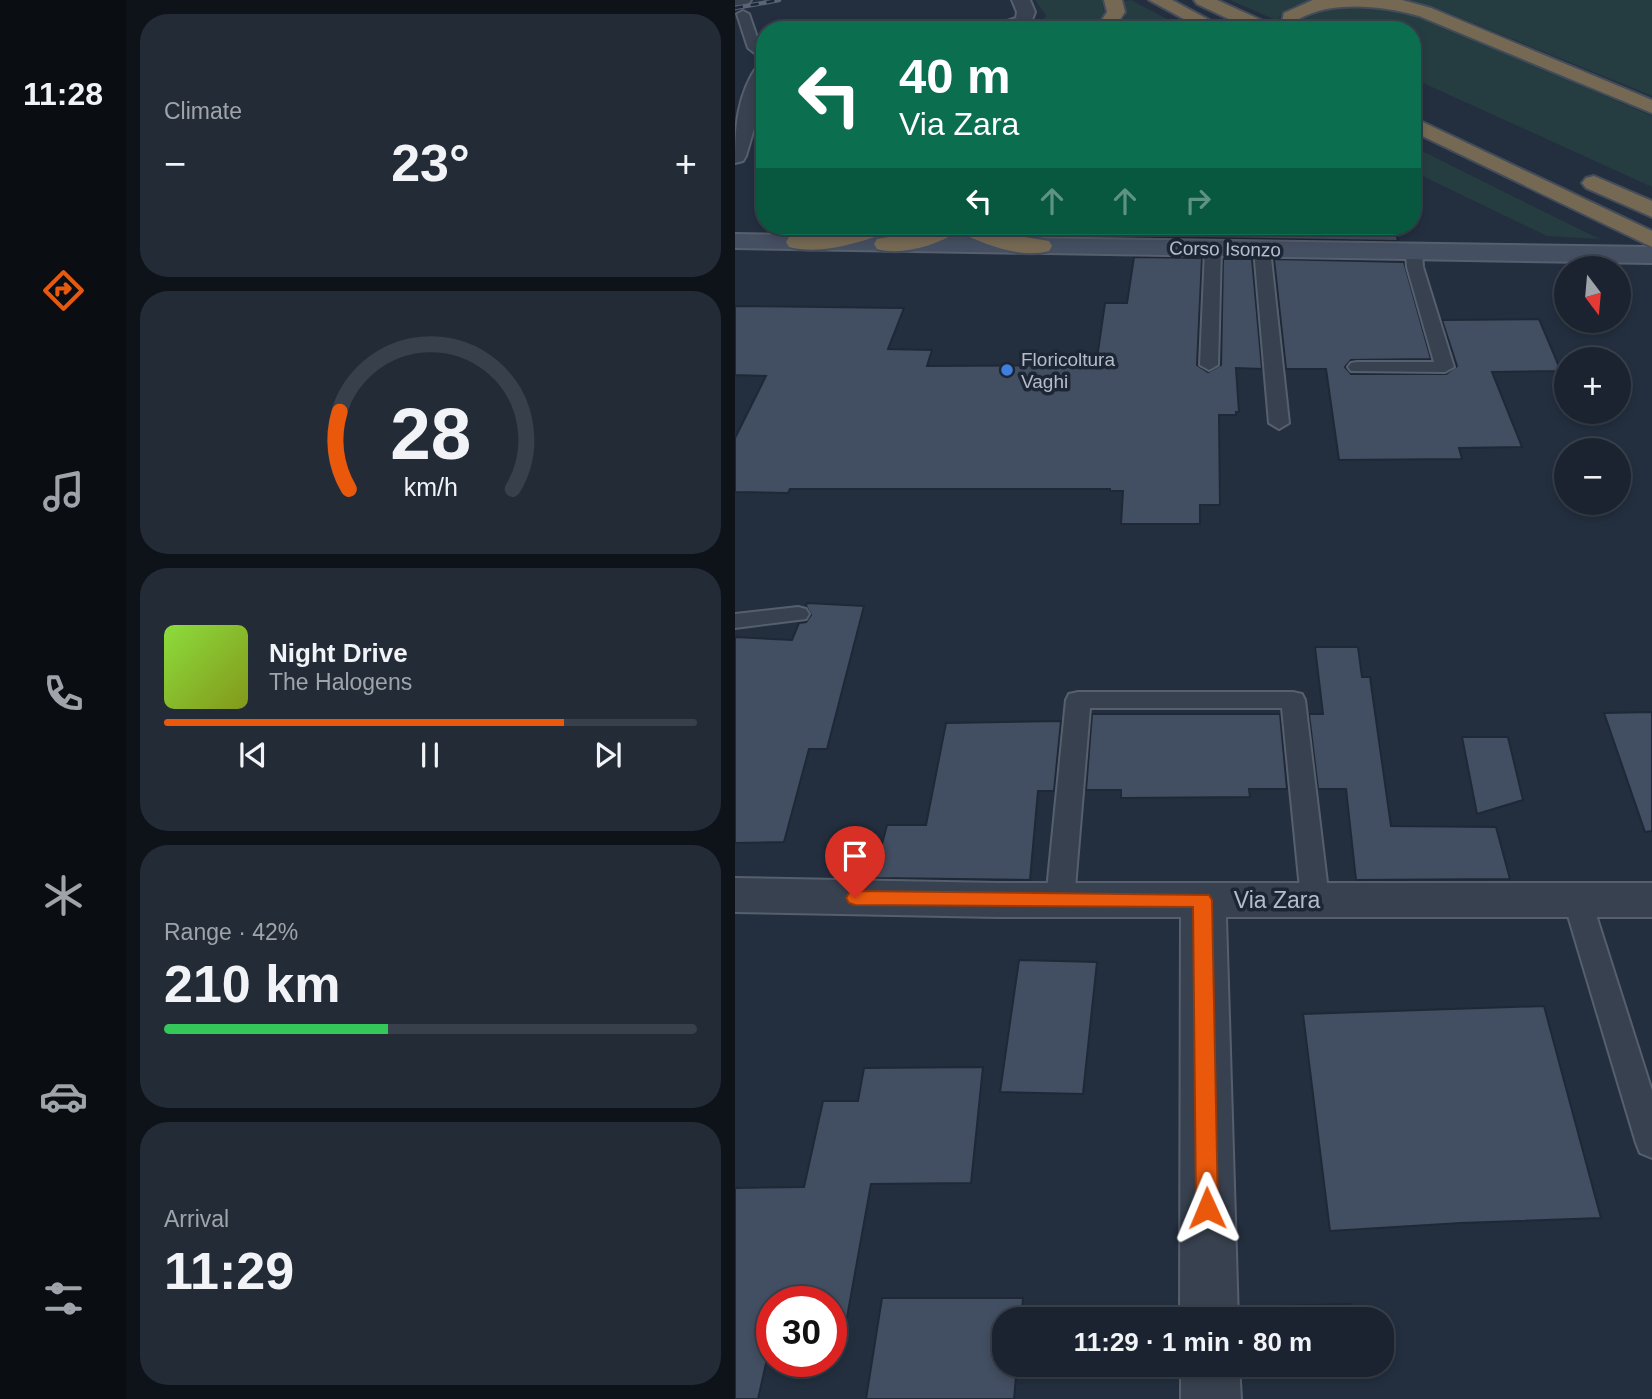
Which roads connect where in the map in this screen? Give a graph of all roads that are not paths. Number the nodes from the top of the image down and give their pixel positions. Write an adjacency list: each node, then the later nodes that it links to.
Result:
1 (1021, 0): 8 (street)
2 (1113, 0): 9 (highway)
3 (1158, 0): 10 (highway)
4 (1203, 0): 11 (highway)
5 (1367, 0): 6 (highway)
6 (1378, 1): 12 (highway); 15 (highway)
7 (740, 5): 13 (lane)
8 (1024, 21)
9 (1110, 21)
10 (1201, 21)
11 (1248, 21)
12 (1290, 21)
13 (756, 50)
14 (756, 87): 17 (street)
15 (1652, 107)
16 (1421, 128): 22 (highway)
17 (735, 156)
18 (1576, 174): 19 (highway)
19 (1652, 210)
20 (886, 235): 21 (street, Corso Isonzo); 23 (street, Corso Isonzo)
21 (968, 235): 24 (street, Corso Isonzo)
22 (1645, 237)
23 (735, 241)
24 (1213, 248): 25 (street, Corso Isonzo); 28 (lane)
25 (1262, 249): 26 (street, Corso Isonzo); 30 (lane)
26 (1414, 252): 27 (street, Corso Isonzo); 29 (lane)
27 (1652, 255)
28 (1209, 365)
29 (1357, 367)
30 (1279, 423)
31 (798, 614): 32 (lane)
32 (735, 621)
33 (735, 895): 35 (street, Via Zara)
34 (1577, 899): 37 (street, Via Zara); 38 (street, Via Zara); 39 (lane)
35 (1060, 900): 36 (street, Via Zara); 37 (lane)
36 (1203, 900): 37 (street, Via Zara); 40 (street)
37 (1315, 900)
38 (1652, 900)
39 (1652, 1143)
40 (1209, 1307)
41 (1210, 1377): 42 (street)
42 (1211, 1399)

